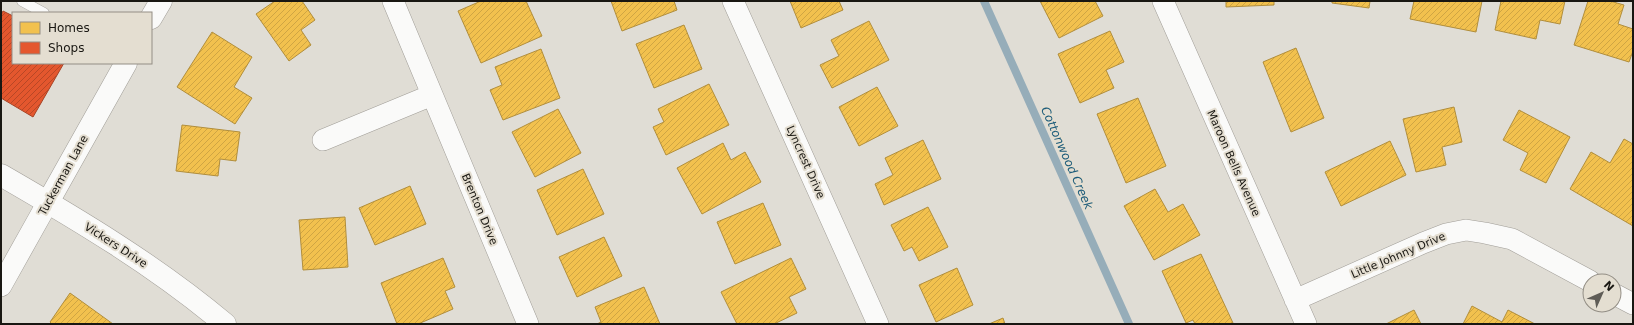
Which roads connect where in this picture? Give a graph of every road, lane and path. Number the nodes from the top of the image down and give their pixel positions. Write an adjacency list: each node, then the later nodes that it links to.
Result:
1 (22, 1): 6 (lane)
2 (161, 1): 7 (main road)
3 (393, 1): 9 (street, Brenton Drive)
4 (733, 1): 20 (street, Lyncrest Drive)
5 (1163, 1): 16 (street, Maroon Bells Avenue)
6 (42, 12)
7 (152, 16)
8 (125, 64): 12 (main road, Tuckerman Lane)
9 (432, 95): 10 (street); 19 (street, Brenton Drive)
10 (323, 140)
11 (1, 175): 12 (main road, Vickers Drive)
12 (48, 202): 14 (street, Tuckerman Lane); 18 (main road, Vickers Drive)
13 (1582, 277): 16 (street, Little Johnny Drive)
14 (1, 286)
15 (1622, 298): 17 (street)
16 (1295, 300): 21 (street, Maroon Bells Avenue)
17 (1633, 304)
18 (225, 324)
19 (528, 324)
20 (878, 324)
21 (1306, 324)

